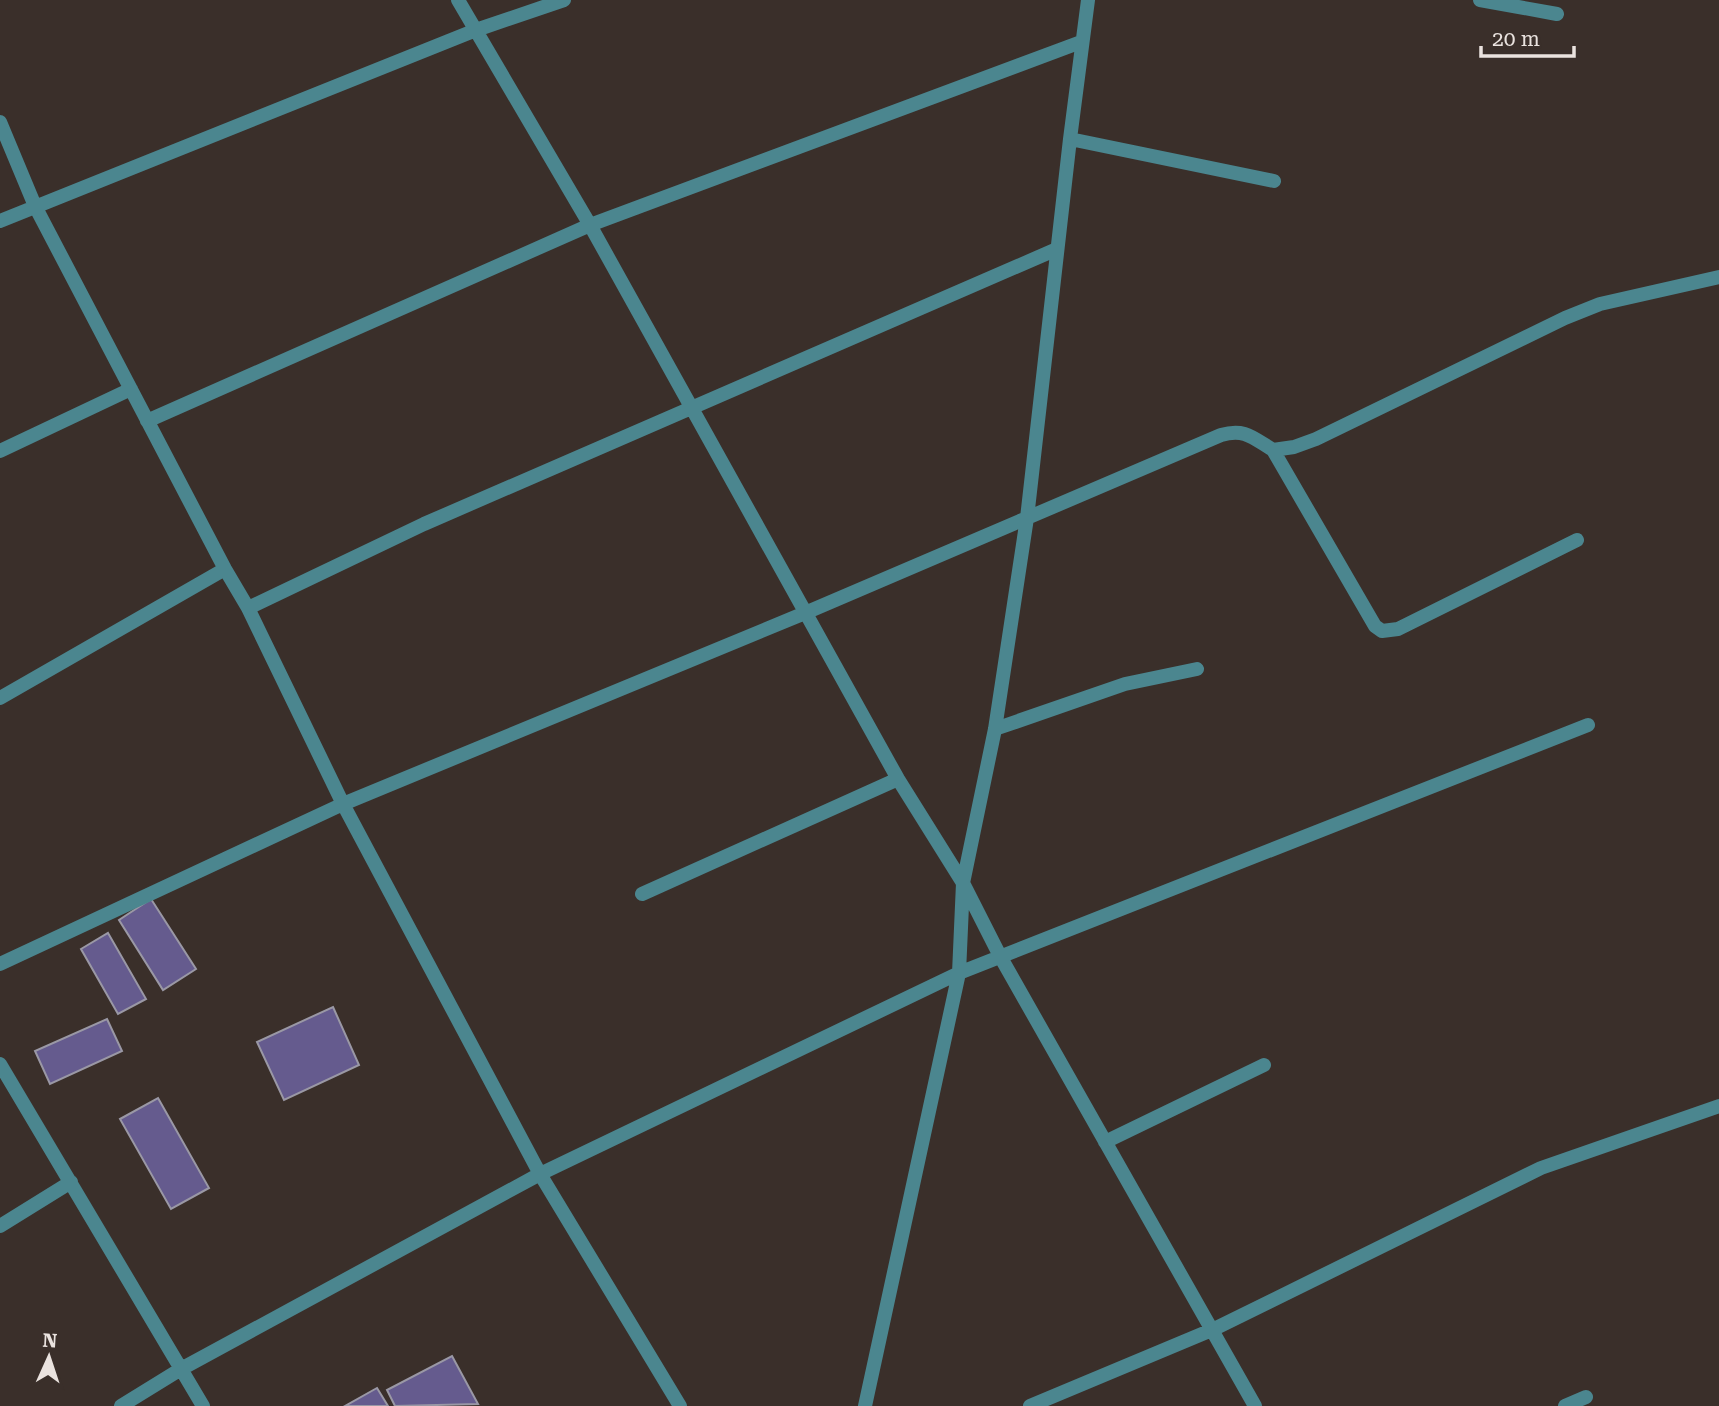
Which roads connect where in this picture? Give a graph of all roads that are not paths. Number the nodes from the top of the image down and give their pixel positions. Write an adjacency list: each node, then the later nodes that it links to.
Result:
1 (458, 0): 6 (street)
2 (564, 0): 6 (street)
3 (1088, 0): 7 (street)
4 (1480, 0): 5 (street)
5 (1557, 14)
6 (476, 30): 11 (street); 13 (street)
7 (1081, 42): 9 (street); 13 (street)
8 (0, 122): 11 (street)
9 (1069, 139): 10 (street); 14 (street)
10 (1274, 181)
11 (35, 206): 12 (street); 16 (street)
12 (0, 221)
13 (590, 225): 17 (street); 18 (street)
14 (1057, 249): 17 (street); 21 (street)
15 (1719, 277): 20 (street)
16 (131, 389): 18 (street); 19 (street)
17 (693, 408): 24 (street); 25 (street)
18 (147, 421): 23 (street)
19 (0, 450)
20 (1273, 450): 21 (street); 22 (street)
21 (1027, 518): 25 (street); 29 (street)
22 (1577, 540)
23 (225, 569): 24 (street); 27 (street)
24 (248, 608): 31 (street)
25 (805, 613): 30 (street); 31 (street)
26 (1197, 669): 29 (street)
27 (0, 698)
28 (1588, 724): 34 (street)
29 (995, 729): 32 (street)
30 (898, 779): 32 (street); 33 (street)
31 (343, 804): 35 (street); 41 (street)
32 (963, 883): 34 (street); 36 (street)
33 (642, 894)
34 (1000, 956): 36 (street); 40 (street)
35 (0, 964)
36 (959, 973): 41 (street); 50 (street)
37 (0, 1064): 42 (street)
38 (1264, 1065): 40 (street)
39 (1719, 1106): 44 (street)
40 (1105, 1142): 44 (street)
41 (540, 1174): 45 (street); 49 (street)
42 (71, 1182): 43 (street); 45 (street)
43 (0, 1226)
44 (1214, 1329): 51 (street); 52 (street)
45 (181, 1369): 47 (street); 48 (street)
46 (1586, 1398): 53 (street)
47 (121, 1406)
48 (203, 1406)
49 (680, 1406)
50 (865, 1406)
51 (1030, 1406)
52 (1255, 1406)
53 (1565, 1406)

